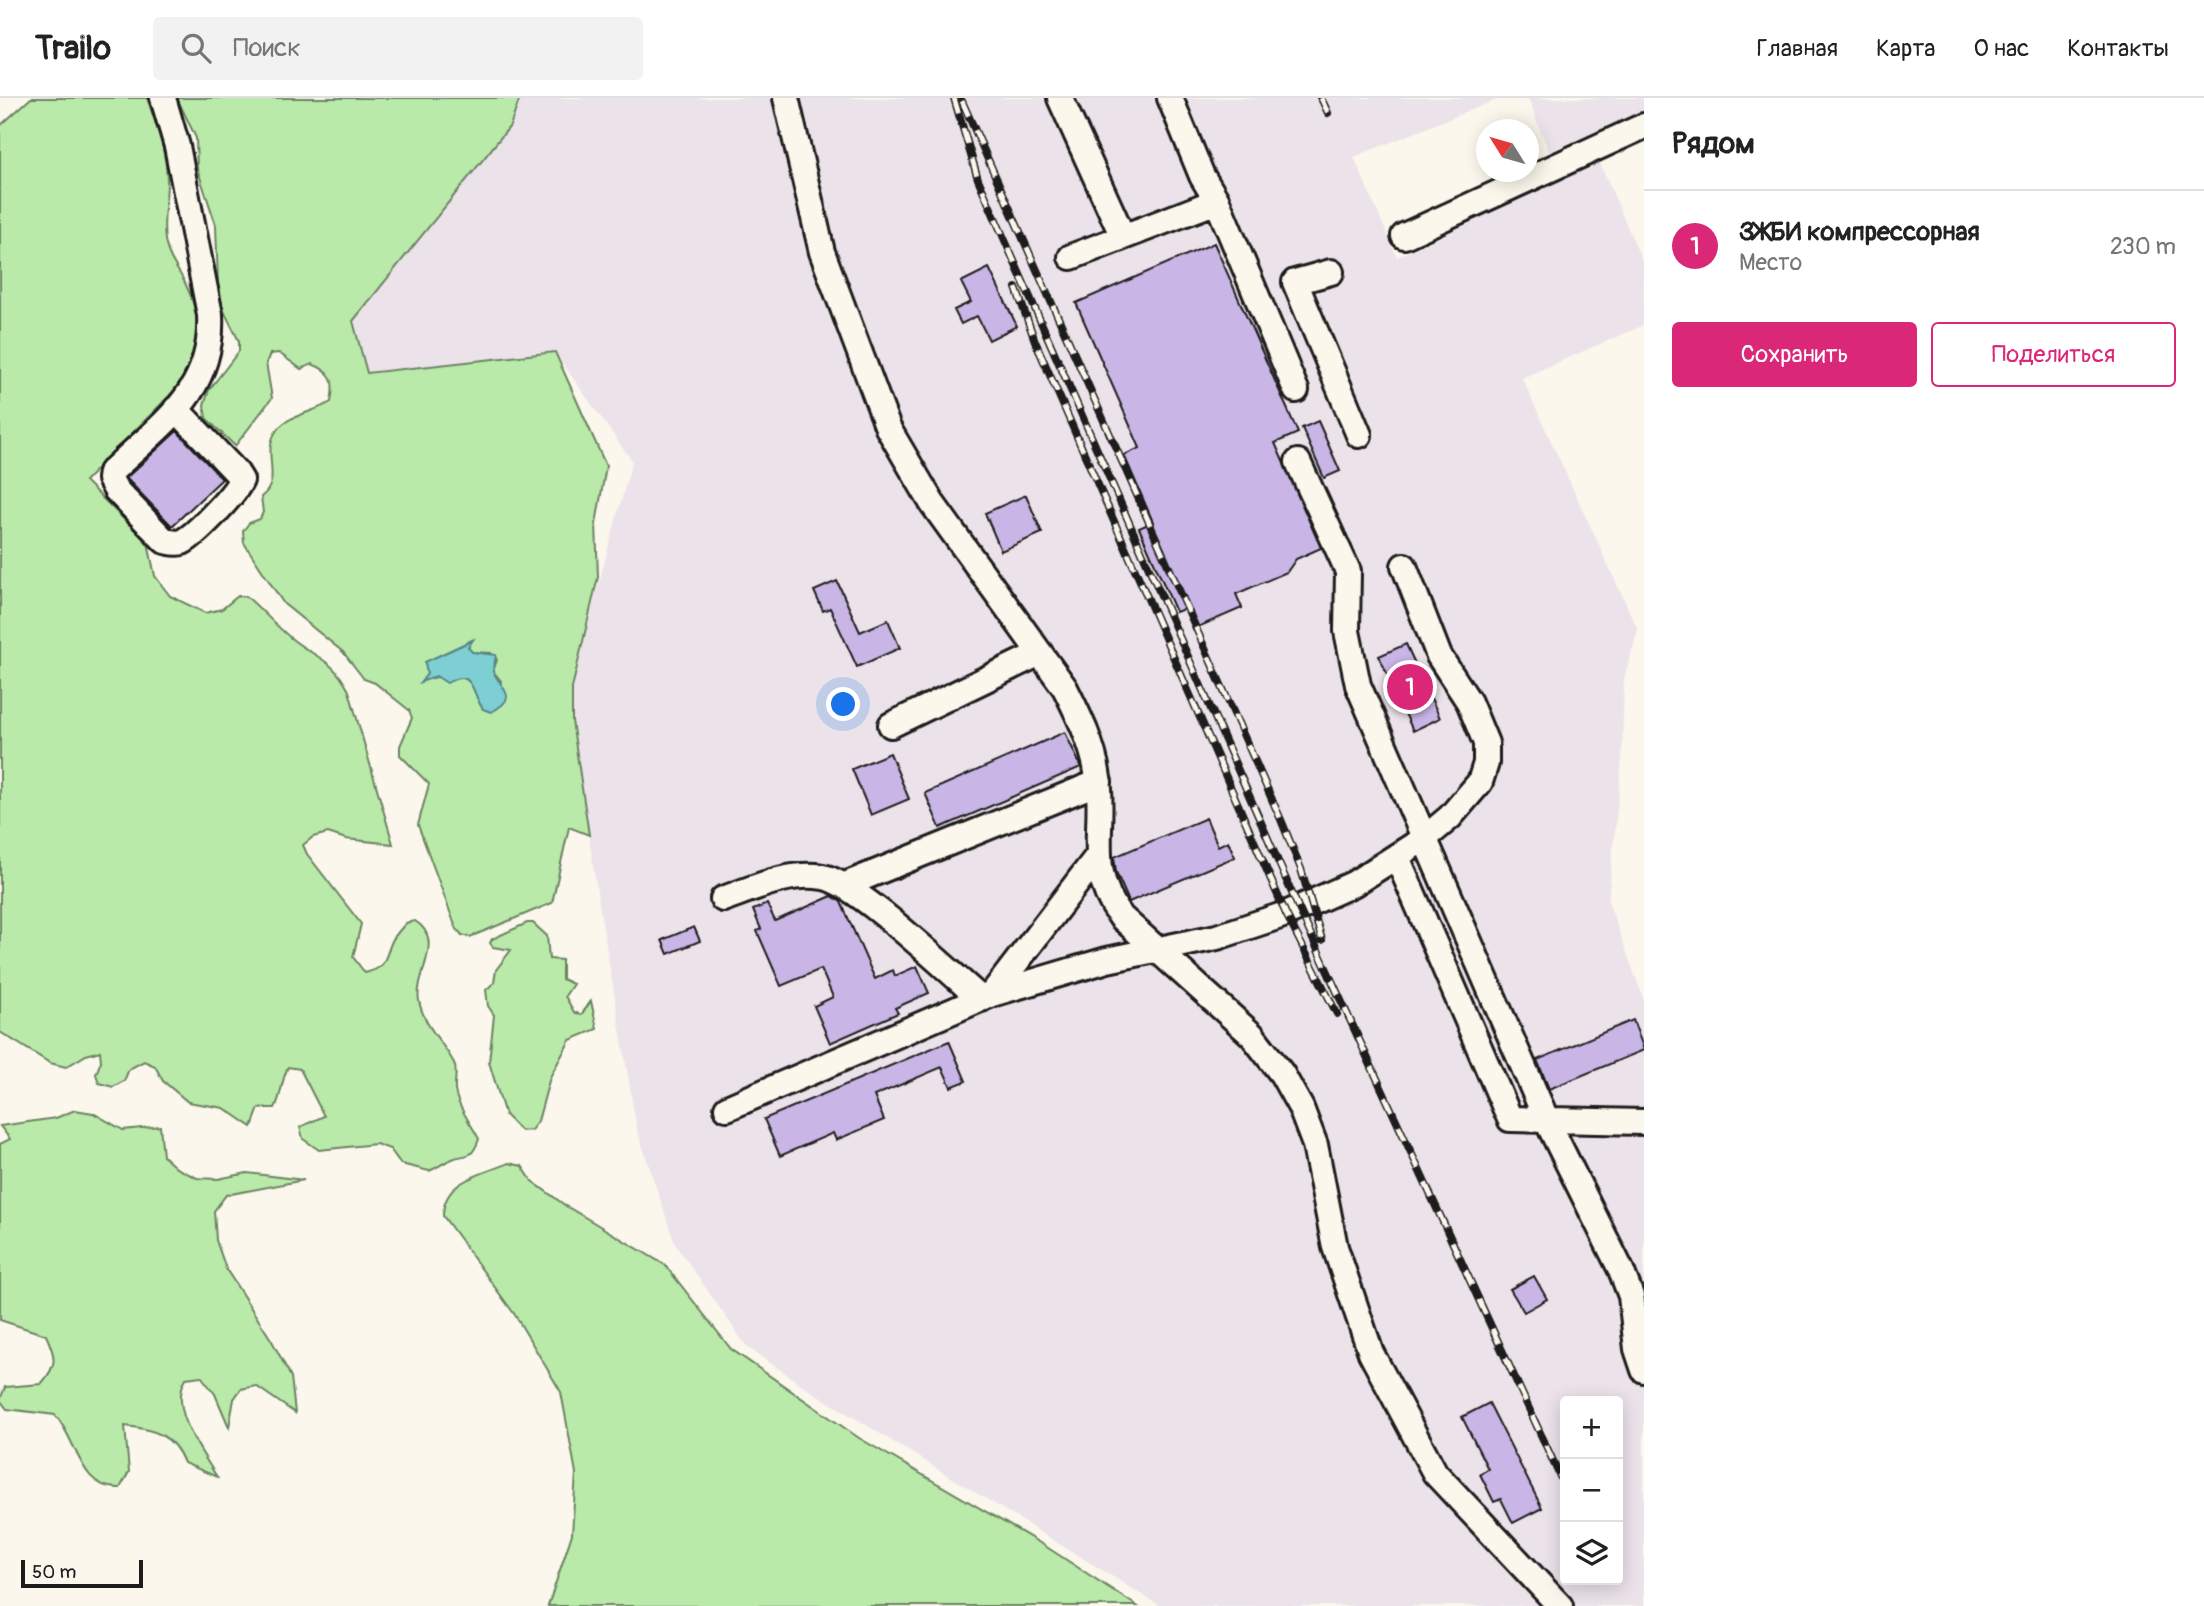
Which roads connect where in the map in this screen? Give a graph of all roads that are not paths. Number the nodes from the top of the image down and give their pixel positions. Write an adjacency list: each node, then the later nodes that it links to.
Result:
1 (163, 98): 12 (street)
2 (786, 98): 16 (street)
3 (1060, 98): 8 (street)
4 (1170, 98): 6 (street)
5 (1644, 126): 7 (street)
6 (1217, 201): 8 (street); 11 (street)
7 (1404, 236)
8 (1123, 237): 9 (street)
9 (1071, 257)
10 (1331, 272): 13 (street)
11 (1296, 390)
12 (176, 409): 12 (street)
13 (1359, 435)
14 (1298, 462): 19 (street)
15 (1404, 566): 19 (street)
16 (1040, 653): 17 (street); 18 (street)
17 (891, 725)
18 (1099, 782): 20 (street); 22 (street)
19 (1425, 838): 21 (street); 27 (street)
20 (1097, 857): 24 (street); 25 (street)
21 (1396, 857): 24 (street); 27 (street)
22 (845, 885): 23 (street); 25 (street)
23 (723, 899)
24 (1156, 949): 25 (street); 30 (street)
25 (986, 997): 26 (street)
26 (727, 1108)
27 (1547, 1121): 28 (street); 29 (street)
28 (1644, 1122)
29 (1644, 1370)
30 (1560, 1606)

